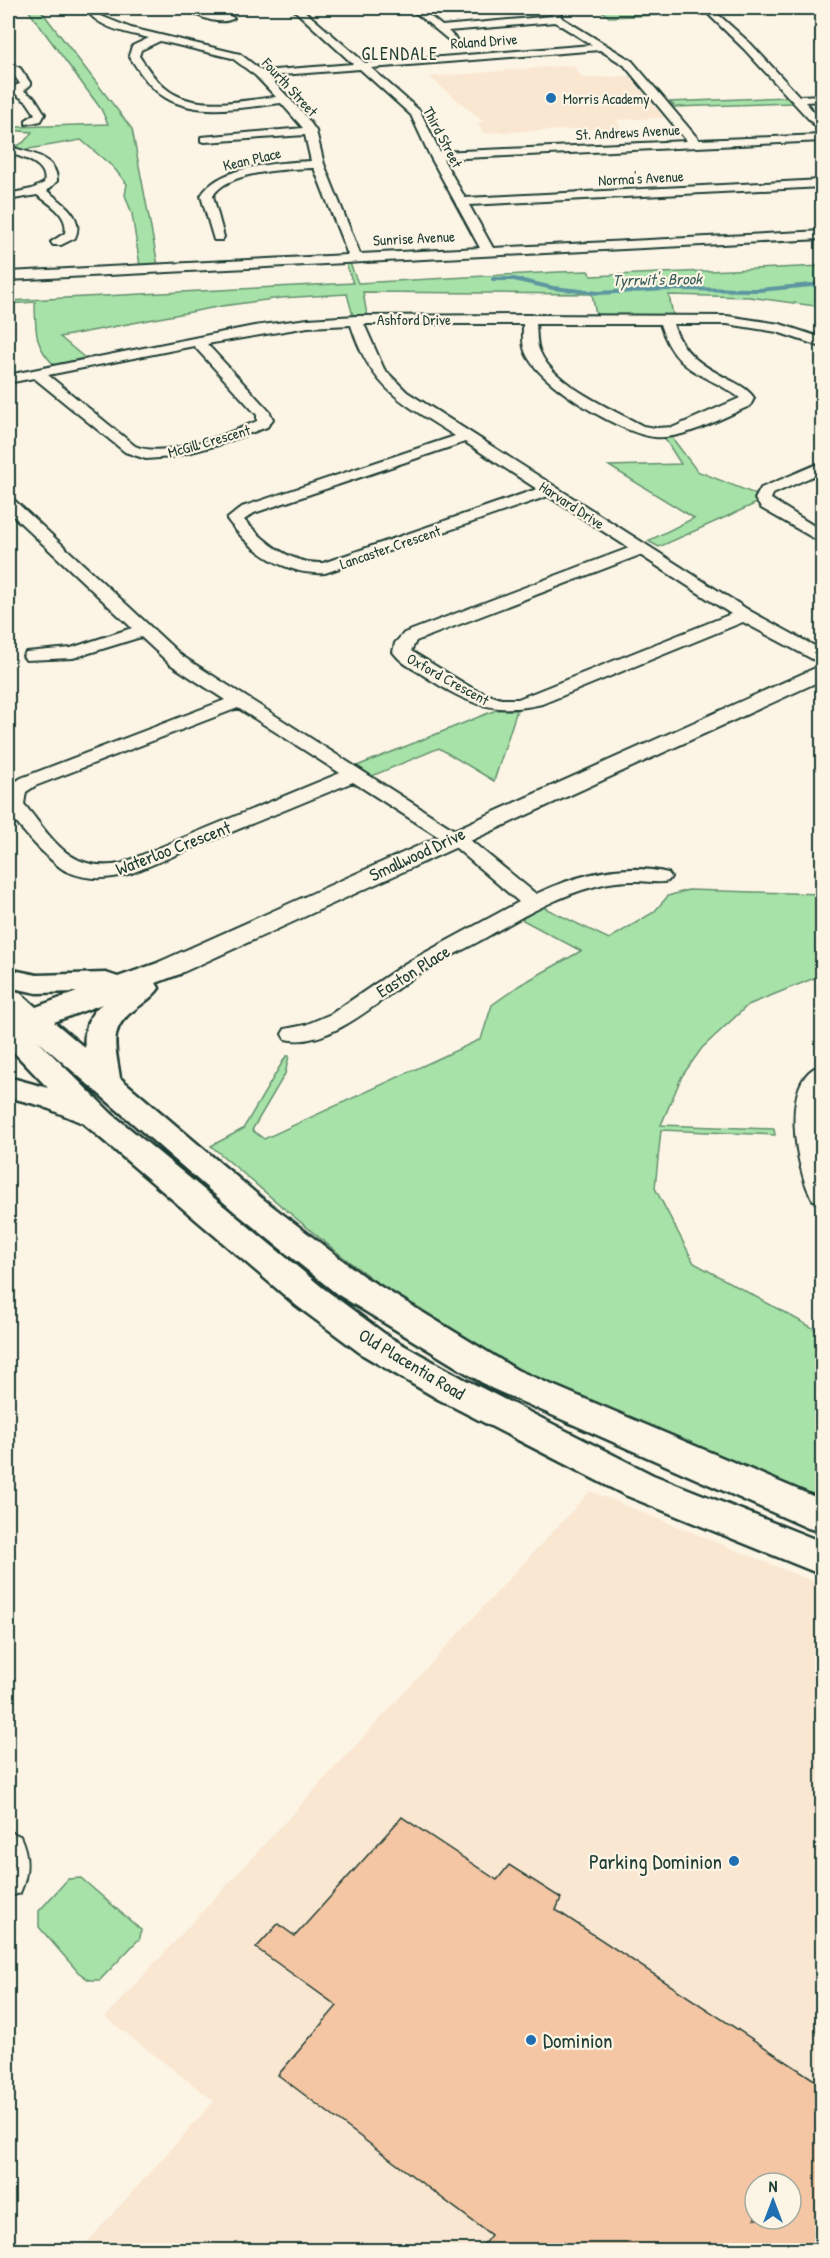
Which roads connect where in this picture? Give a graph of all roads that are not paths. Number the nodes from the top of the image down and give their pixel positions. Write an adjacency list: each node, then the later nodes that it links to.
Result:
1 (89, 8): 10 (street, Fourth Street)
2 (193, 8): 7 (street)
3 (296, 8): 14 (street, Third Street)
4 (415, 8): 9 (street)
5 (552, 8): 8 (street)
6 (706, 8): 19 (street)
7 (229, 18)
8 (558, 19): 9 (street); 12 (street)
9 (439, 29): 11 (street)
10 (160, 38): 15 (street, Fourth Street); 18 (street)
11 (456, 43)
12 (604, 47): 14 (street, Roland Drive); 25 (street)
13 (8, 66): 16 (street)
14 (361, 66): 15 (street, Roland Drive); 27 (street, Third Street)
15 (260, 74): 18 (street, Fourth Street)
16 (12, 91): 20 (street)
17 (822, 98): 19 (street)
18 (284, 99): 22 (street, Fourth Street)
19 (795, 99): 21 (street)
20 (30, 122)
21 (822, 127)
22 (310, 130): 24 (street); 28 (street, Fourth Street)
23 (822, 138): 25 (street, St. Andrews Avenue)
24 (205, 140)
25 (696, 144): 27 (street, St. Andrews Avenue)
26 (8, 150): 30 (street)
27 (436, 156): 32 (street, Third Street)
28 (318, 164): 34 (street, Kean Place); 37 (street, Fourth Street)
29 (822, 184): 32 (street, Norma's Avenue)
30 (39, 191): 31 (street); 35 (street)
31 (8, 196)
32 (461, 202): 36 (street, Third Street)
33 (822, 235): 36 (street, Sunrise Avenue)
34 (218, 237)
35 (57, 242)
36 (488, 251): 37 (street, Sunrise Avenue)
37 (355, 257): 38 (street, Sunrise Avenue)
38 (8, 276)
39 (529, 319): 40 (street, Ashford Drive); 41 (street, Ashford Drive); 41 (street)
40 (356, 320): 42 (street, Ashford Drive); 46 (street, Harvard Drive)
41 (665, 320): 43 (street, Ashford Drive)
42 (197, 341): 44 (street, Ashford Drive); 44 (street, McGill Crescent)
43 (822, 343)
44 (36, 373): 45 (street, Ashford Drive)
45 (8, 379)
46 (466, 437): 48 (street, Harvard Drive); 48 (street, Lancaster Crescent)
47 (822, 467): 50 (street)
48 (550, 490): 51 (street, Harvard Drive)
49 (8, 503): 53 (street)
50 (822, 538)
51 (642, 549): 52 (street, Harvard Drive); 52 (street, Oxford Crescent)
52 (744, 615): 55 (street, Harvard Drive)
53 (144, 630): 54 (street); 57 (street)
54 (32, 656)
55 (822, 657)
56 (822, 672): 59 (street, Smallwood Drive)
57 (239, 701): 58 (street); 58 (street, Waterloo Crescent)
58 (353, 775): 59 (street)
59 (453, 837): 61 (street); 62 (street, Smallwood Drive)
60 (661, 877): 61 (street, Easton Place)
61 (533, 903): 66 (street, Easton Place)
62 (169, 968): 63 (main road); 65 (main road, Smallwood Drive); 68 (main road)
63 (8, 978)
64 (8, 999): 65 (main road, Old Placentia Road)
65 (16, 1025): 68 (main road, Old Placentia Road); 70 (main road, Old Placentia Road)
66 (293, 1034)
67 (822, 1072): 71 (street)
68 (104, 1080): 72 (main road, Old Placentia Road)
69 (8, 1087): 70 (main road)
70 (100, 1121): 73 (main road, Old Placentia Road)
71 (822, 1194)
72 (822, 1517)
73 (822, 1559)

